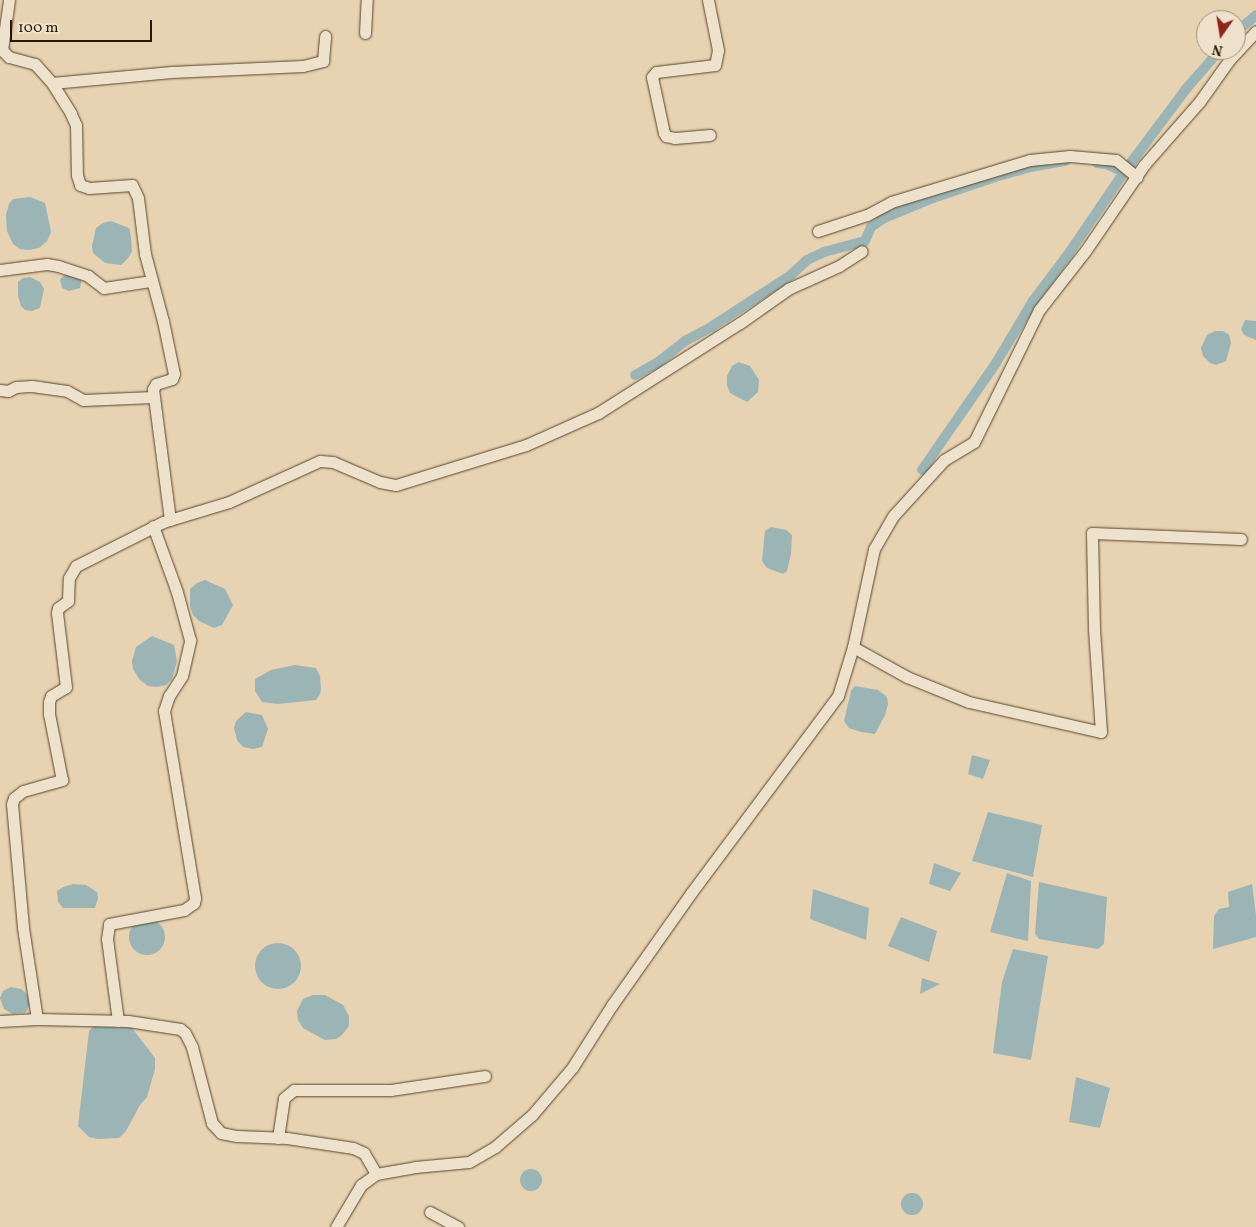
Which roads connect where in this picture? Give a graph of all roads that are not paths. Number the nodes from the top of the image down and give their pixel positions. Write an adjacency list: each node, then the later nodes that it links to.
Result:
1 (9, 0): 7 (street)
2 (367, 0): 5 (street)
3 (708, 0): 8 (street)
4 (1256, 31): 9 (street)
5 (365, 33)
6 (325, 36): 7 (street)
7 (52, 83): 13 (street)
8 (710, 135)
9 (1136, 177): 10 (street); 19 (street)
10 (818, 231)
11 (862, 251): 16 (street)
12 (0, 270): 13 (street)
13 (151, 282): 15 (street)
14 (0, 390): 15 (street)
15 (153, 397): 16 (street)
16 (170, 520): 17 (street)
17 (153, 526): 20 (street); 22 (street)
18 (1241, 539): 19 (street)
19 (853, 647): 25 (street)
20 (37, 1019): 21 (street); 22 (street)
21 (0, 1021)
22 (118, 1021): 24 (street)
23 (485, 1076): 24 (street)
24 (278, 1138): 25 (street)
25 (374, 1170): 27 (street)
26 (430, 1212): 28 (street)
27 (336, 1227)
28 (458, 1227)

